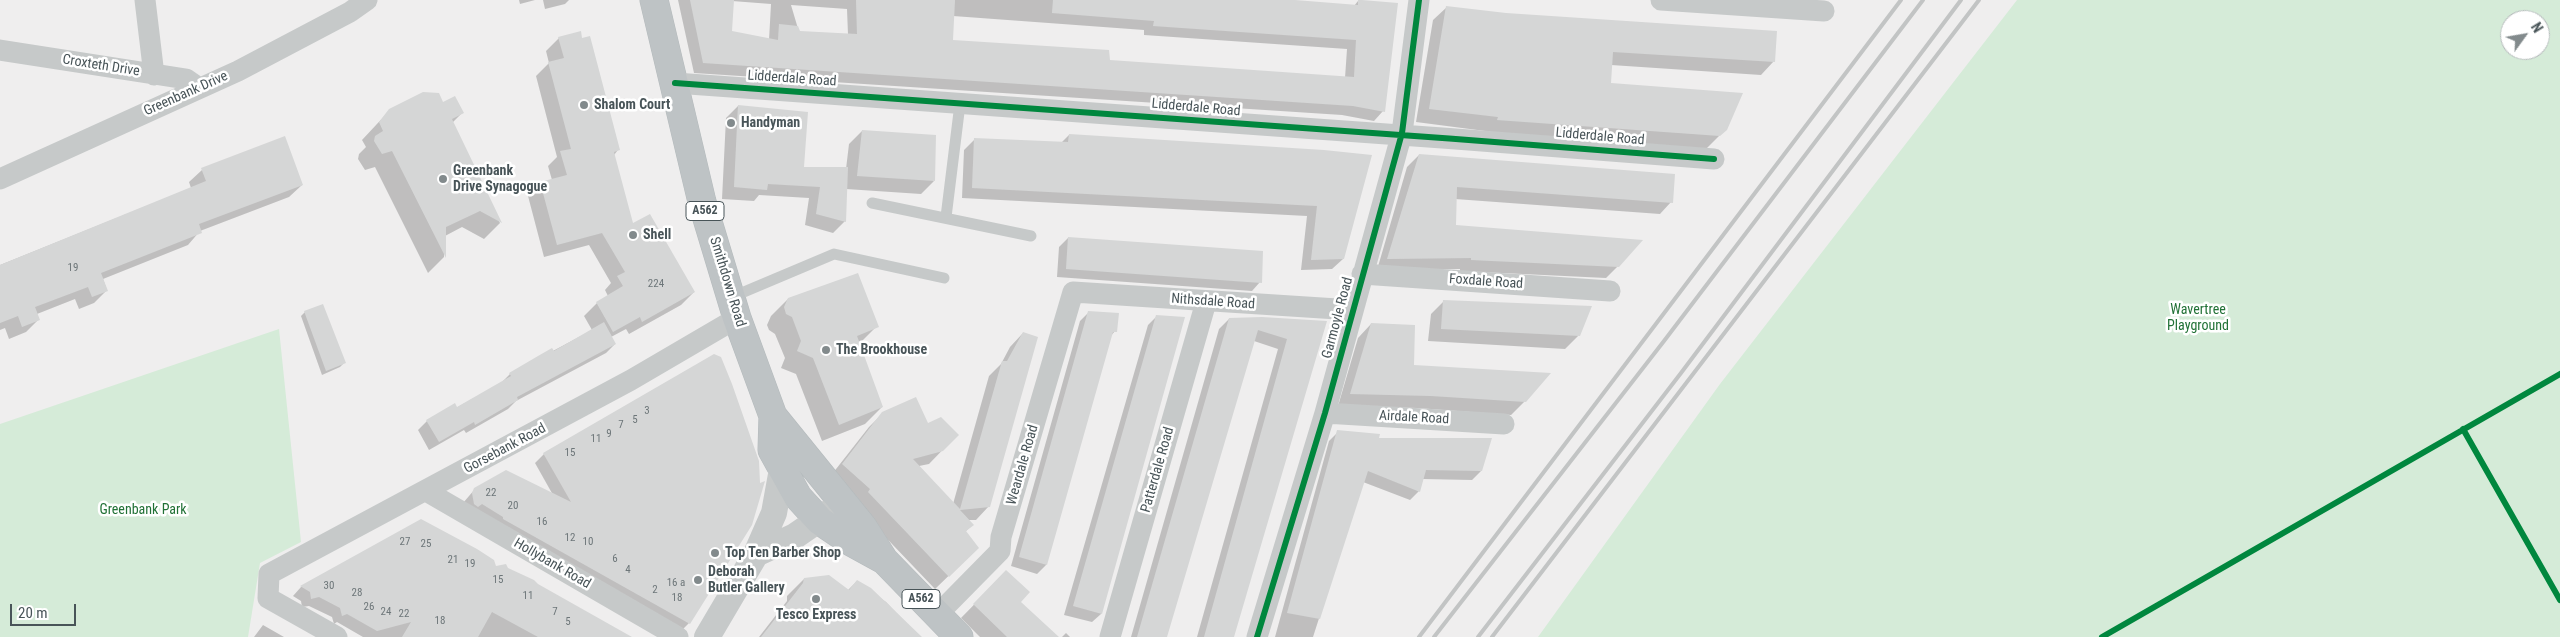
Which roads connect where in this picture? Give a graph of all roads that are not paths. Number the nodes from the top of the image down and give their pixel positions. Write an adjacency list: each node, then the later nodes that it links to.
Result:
1 (145, 0): 8 (street)
2 (367, 0): 10 (street, Greenbank Drive)
3 (654, 0): 9 (highway, Smithdown Road / A562)
4 (1419, 0): 12 (street, Garmoyle Road)
5 (1661, 0): 6 (street)
6 (1824, 11)
7 (0, 50): 8 (street, Croxteth Drive)
8 (154, 75): 10 (street, Croxteth Drive)
9 (675, 83): 11 (street, Lidderdale Road); 23 (highway, Smithdown Road / A562)
10 (199, 88): 14 (street, Greenbank Drive)
11 (960, 104): 12 (street, Lidderdale Road); 16 (lane)
12 (1402, 133): 13 (street, Lidderdale Road); 18 (street, Garmoyle Road)
13 (1714, 159)
14 (0, 179)
15 (872, 203): 16 (lane)
16 (946, 217): 17 (lane)
17 (1031, 236)
18 (1362, 274): 20 (street, Foxdale Road); 24 (street, Garmoyle Road)
19 (944, 278): 23 (lane)
20 (1610, 291)
21 (1074, 292): 22 (street, Nithsdale Road); 34 (street, Weardale Road)
22 (1206, 302): 24 (street, Nithsdale Road); 39 (street, Patterdale Road)
23 (734, 308): 26 (highway, Smithdown Road / A562); 29 (street, Gorsebank Road)
24 (1353, 310): 25 (street, Garmoyle Road)
25 (1325, 413): 27 (street, Airdale Road); 40 (street, Garmoyle Road)
26 (773, 416): 28 (highway, Smithdown Road / A562); 30 (highway, Smithdown Road / A562)
27 (1504, 424)
28 (782, 469): 31 (highway, Smithdown Road / A562); 32 (street)
29 (426, 491): 35 (street, Gorsebank Road); 36 (street, Hollybank Road)
30 (843, 503): 31 (street); 33 (highway, Smithdown Road / A562)
31 (820, 521): 32 (street); 33 (highway, Smithdown Road / A562)
32 (756, 554): 37 (street)
33 (884, 560): 34 (highway, Smithdown Road / A562)
34 (937, 615): 38 (highway, Smithdown Road / A562)
35 (337, 637)
36 (678, 637)
37 (707, 637)
38 (959, 637)
39 (1110, 637)
40 (1257, 637)

